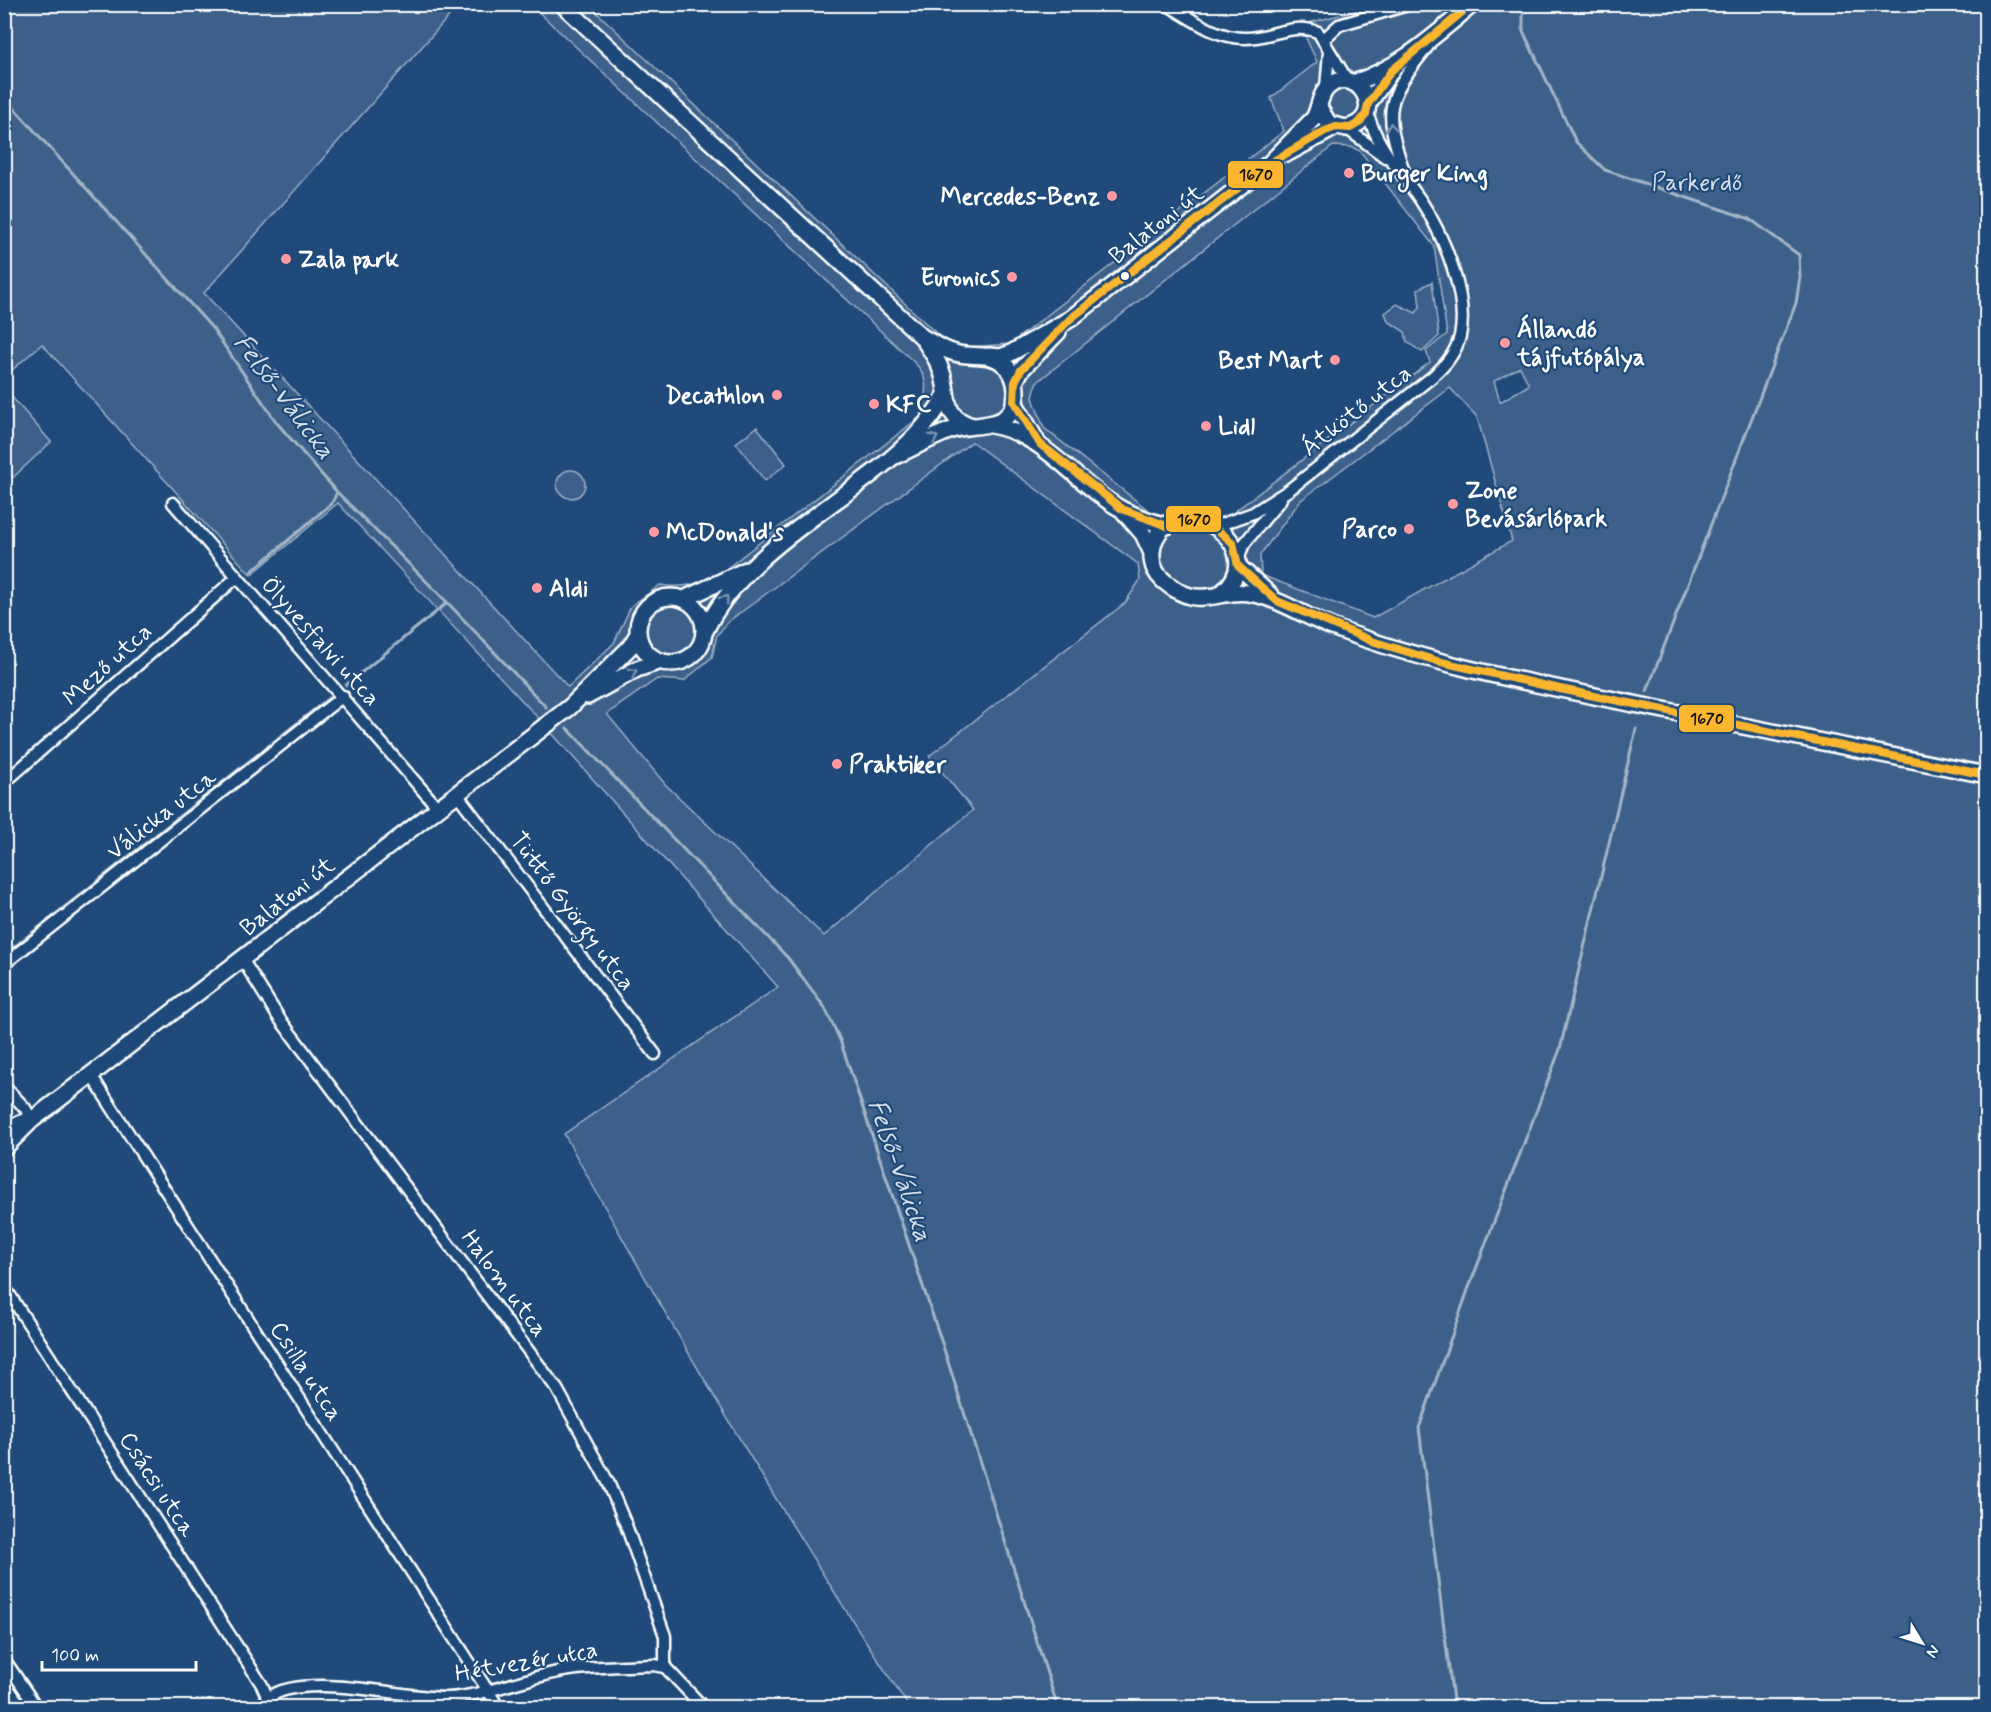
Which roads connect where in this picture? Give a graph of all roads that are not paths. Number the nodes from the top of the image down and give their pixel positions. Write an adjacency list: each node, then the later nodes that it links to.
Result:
1 (562, 4): 18 (main road)
2 (1166, 4): 6 (street)
3 (1411, 4): 6 (street)
4 (1473, 4): 5 (main road, Balatoni út)
5 (1440, 31): 8 (main road, Balatoni út); 16 (street, one-way to 5)
6 (1324, 39): 7 (street)
7 (1329, 52): 9 (street); 10 (street)
8 (1404, 58): 9 (main road, Balatoni út); 11 (main road, Balatoni út)
9 (1351, 82): 10 (main road, Balatoni út); 11 (main road)
10 (1326, 88): 12 (main road, Balatoni út)
11 (1367, 107): 13 (main road, Balatoni út); 14 (street)
12 (1320, 109): 13 (main road); 15 (main road, Balatoni út)
13 (1341, 128): 14 (street); 15 (main road, Balatoni út)
14 (1390, 161): 16 (street)
15 (1270, 164): 17 (main road, Balatoni út)
16 (1408, 183): 28 (street, Átkötő utca)
17 (1070, 319): 20 (main road, Balatoni út); 21 (main road, Balatoni út)
18 (922, 337): 19 (main road); 22 (main road)
19 (971, 356): 20 (main road); 22 (main road)
20 (989, 356): 21 (main road)
21 (1015, 382): 23 (main road)
22 (945, 391): 25 (main road); 27 (main road)
23 (1014, 402): 24 (main road); 26 (main road)
24 (991, 425): 25 (main road); 26 (main road)
25 (974, 426): 27 (main road, one-way to 25)
26 (1040, 444): 30 (main road)
27 (895, 456): 35 (main road)
28 (1289, 490): 32 (street, Átkötő utca); 34 (street, Átkötő utca)
29 (172, 503): 36 (street, Ölyvesfalvi utca)
30 (1122, 509): 31 (main road); 33 (main road)
31 (1167, 526): 32 (main road); 33 (main road)
32 (1214, 527): 34 (main road)
33 (1152, 553): 37 (main road)
34 (1238, 562): 37 (main road); 39 (main road)
35 (751, 568): 38 (main road); 40 (main road, one-way to 35)
36 (237, 577): 43 (street, Ölyvesfalvi utca); 46 (street, Mező utca)
37 (1219, 595): 39 (main road)
38 (684, 599): 40 (main road); 41 (main road)
39 (1277, 601): 45 (main road)
40 (704, 633): 42 (main road)
41 (638, 634): 42 (main road); 44 (main road, Balatoni út)
42 (661, 661): 44 (main road, Balatoni út, one-way to 42)
43 (343, 696): 48 (street, Ölyvesfalvi utca); 50 (street, Válicka utca)
44 (570, 707): 47 (main road, Balatoni út)
45 (1986, 775)
46 (4, 783)
47 (457, 794): 48 (main road, Balatoni út); 51 (street, Tüttő György utca)
48 (438, 808): 49 (main road, Balatoni út)
49 (242, 959): 52 (main road, Balatoni út); 59 (street, Halom utca)
50 (4, 964)
51 (655, 1054)
52 (91, 1075): 54 (main road, Balatoni út); 60 (street, Csilla utca)
53 (4, 1086): 54 (street)
54 (32, 1120): 55 (main road, Balatoni út); 56 (main road, Balatoni út)
55 (4, 1132)
56 (4, 1148)
57 (4, 1286): 61 (street, Csácsi utca)
58 (4, 1659): 62 (street)
59 (665, 1667): 60 (street, Hétvezér utca); 64 (street)
60 (488, 1689): 61 (street, Hétvezér utca); 63 (street, Csilla utca)
61 (270, 1703)
62 (37, 1707)
63 (499, 1707)
64 (704, 1707)

